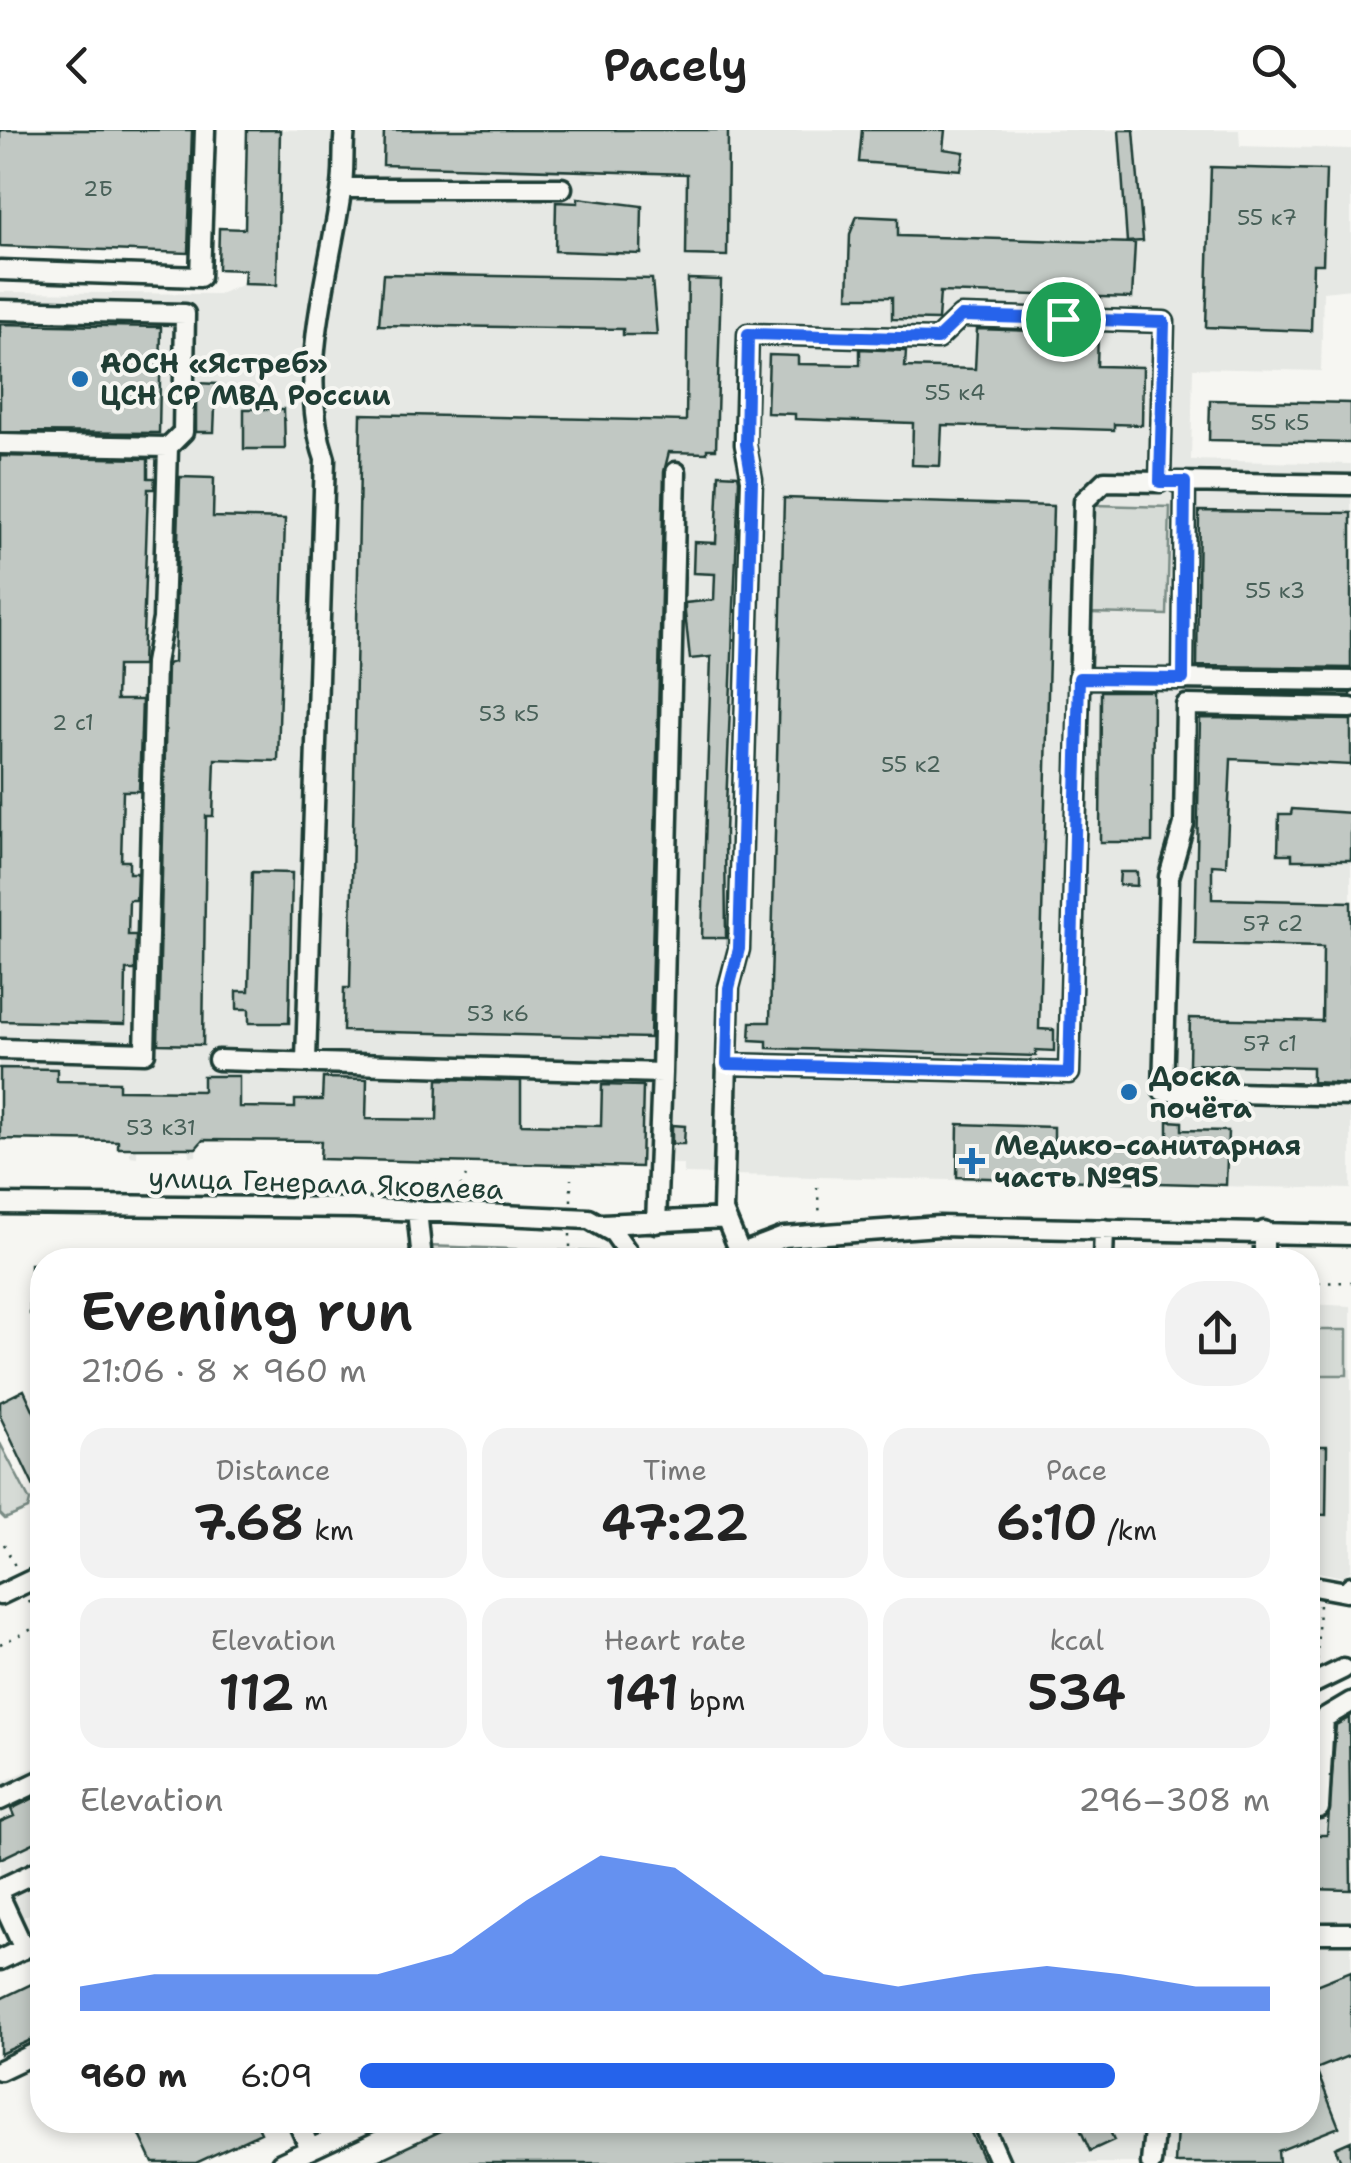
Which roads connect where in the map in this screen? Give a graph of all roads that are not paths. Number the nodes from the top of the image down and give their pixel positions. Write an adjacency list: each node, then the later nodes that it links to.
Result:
1 (205, 130): 5 (street)
2 (345, 130): 3 (street)
3 (342, 188): 4 (street); 19 (street)
4 (562, 188)
5 (0, 270)
6 (0, 310): 8 (street)
7 (0, 444): 8 (street)
8 (168, 447): 17 (street)
9 (676, 472): 21 (street)
10 (1160, 482): 11 (street); 13 (street); 20 (street)
11 (1185, 482): 12 (street); 14 (street)
12 (1351, 485)
13 (1079, 678): 14 (street); 20 (street)
14 (1183, 679): 15 (street)
15 (1351, 681)
16 (1351, 708): 22 (street)
17 (0, 1049)
18 (218, 1060): 19 (street)
19 (306, 1060): 21 (street)
20 (727, 1064): 25 (street)
21 (662, 1073): 26 (street)
22 (1351, 1096)
23 (0, 1204): 24 (street, улица Генерала Яковлева)
24 (417, 1210): 27 (street, улица Генерала Яковлева); 31 (street)
25 (726, 1218): 26 (street, улица Генерала Яковлева); 33 (street)
26 (656, 1222): 27 (street, улица Генерала Яковлева)
27 (603, 1224): 32 (street)
28 (1104, 1229): 29 (street); 34 (street); 35 (street)
29 (1264, 1230): 30 (street); 36 (street)
30 (1351, 1236)
31 (421, 1248)
32 (622, 1248)
33 (737, 1248)
34 (759, 1248)
35 (1103, 1248)
36 (1264, 1248)
37 (30, 1581): 40 (street)
38 (1351, 1586): 39 (street)
39 (1320, 1587)
40 (0, 1595)
41 (1343, 1669): 42 (street)
42 (1320, 1680)
43 (1351, 1702): 45 (street)
44 (30, 1786): 46 (street)
45 (1320, 1790)
46 (0, 1800)
47 (30, 1875): 48 (street)
48 (0, 1889)
49 (0, 1897): 53 (street)
50 (1320, 1932): 51 (street)
51 (1351, 1933)
52 (30, 1946): 53 (street)
53 (24, 1949): 54 (street)
54 (0, 1960)
55 (30, 2056): 56 (street)
56 (0, 2070)
57 (303, 2133): 61 (street)
58 (345, 2133): 61 (street)
59 (987, 2133): 63 (street)
60 (1154, 2133): 64 (street)
61 (310, 2149): 62 (street)
62 (281, 2163)
63 (1000, 2163)
64 (1152, 2163)

